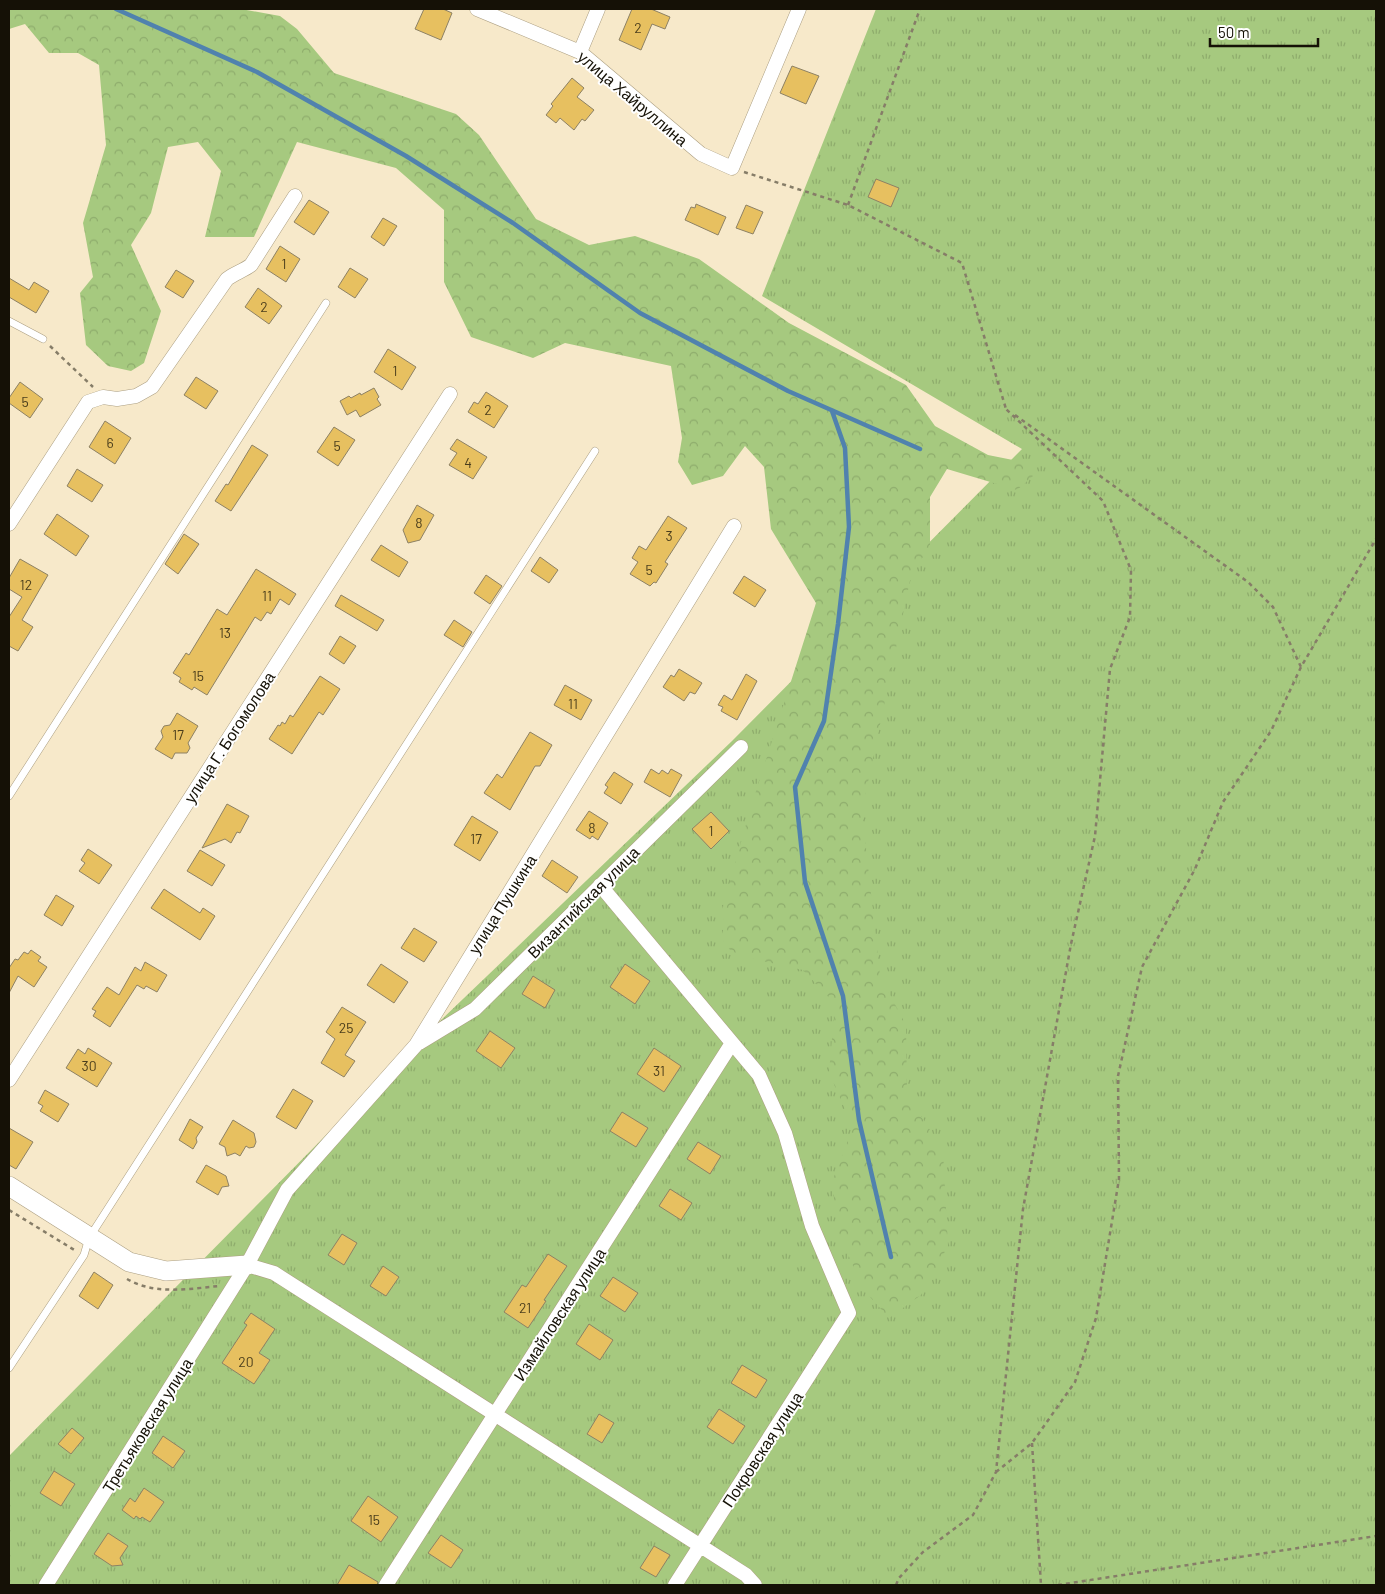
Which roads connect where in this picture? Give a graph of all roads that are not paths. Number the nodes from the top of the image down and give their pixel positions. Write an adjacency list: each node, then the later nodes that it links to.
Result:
1 (477, 9): 4 (street, улица Хайруллина)
2 (598, 9): 4 (street)
3 (799, 9): 4 (street, улица Хайруллина)
4 (580, 52)
5 (295, 196): 11 (street)
6 (326, 303): 14 (lane)
7 (9, 321): 8 (lane)
8 (42, 340)
9 (450, 394): 18 (street, улица Г. Богомолова)
10 (595, 451): 20 (lane)
11 (9, 524)
12 (734, 526): 17 (street, улица Пушкина)
13 (741, 747): 15 (street, Византийская улица)
14 (9, 796)
15 (600, 885): 16 (street); 17 (street, Византийская улица)
16 (732, 1043): 23 (street, Измайловская улица); 24 (street, Покровская улица)
17 (416, 1045): 21 (street, улица Пушкина)
18 (9, 1080)
19 (9, 1186): 20 (street)
20 (89, 1238): 21 (street); 22 (lane)
21 (247, 1265): 23 (street); 25 (street, Третьяковская улица)
22 (9, 1368)
23 (494, 1414): 24 (street); 26 (street, Измайловская улица)
24 (700, 1546): 27 (street, Покровская улица); 28 (street)
25 (46, 1585)
26 (386, 1585)
27 (675, 1585)
28 (755, 1585)

